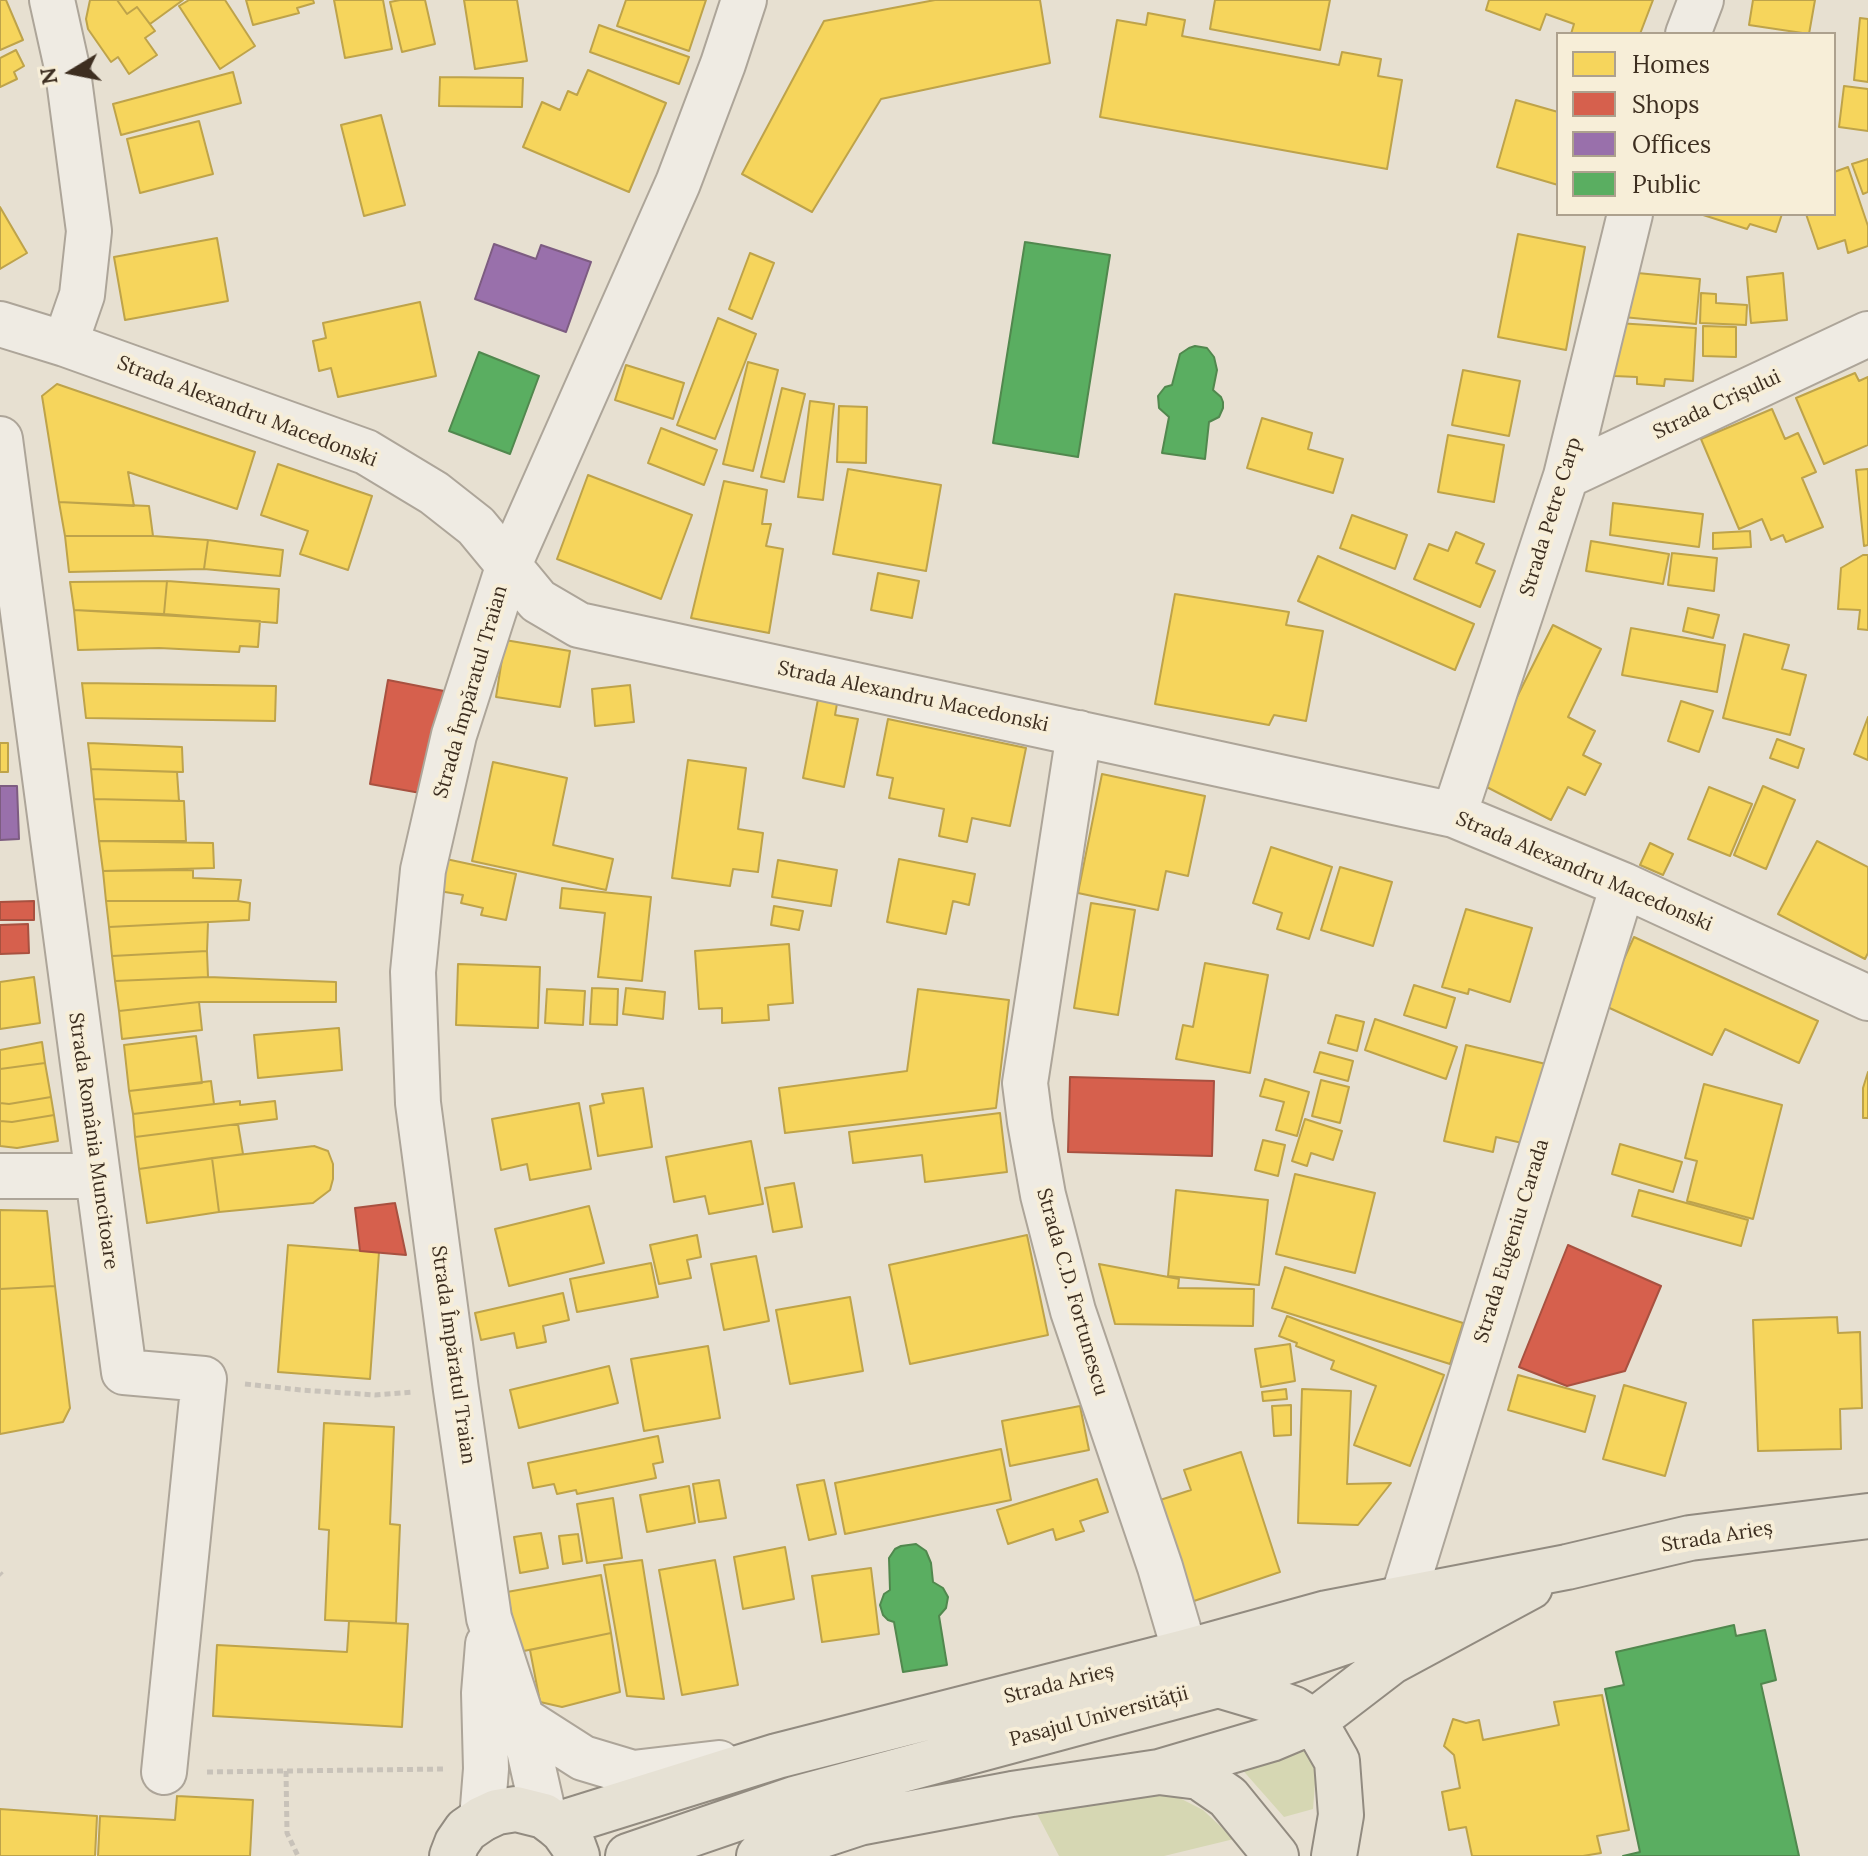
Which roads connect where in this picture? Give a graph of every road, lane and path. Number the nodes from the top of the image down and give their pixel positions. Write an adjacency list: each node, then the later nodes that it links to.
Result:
1 (52, 0): 8 (street)
2 (744, 0): 11 (street, Strada Împăratul Traian)
3 (1701, 0): 4 (street)
4 (1689, 32)
5 (1630, 216): 10 (street, Strada Petre Carp)
6 (0, 324): 8 (street, Strada Alexandru Macedonski)
7 (1868, 334): 10 (street, Strada Crișului)
8 (65, 344): 11 (street, Strada Alexandru Macedonski)
9 (0, 439): 17 (street, Strada România Muncitoare)
10 (1566, 476): 13 (street, Strada Petre Carp)
11 (508, 567): 12 (street, Strada Alexandru Macedonski); 19 (street, Strada Împăratul Traian)
12 (1079, 733): 13 (street, Strada Alexandru Macedonski); 24 (street, Strada C.D. Fortunescu)
13 (1454, 815): 14 (street, Strada Alexandru Macedonski)
14 (1623, 885): 15 (street, Strada Alexandru Macedonski); 22 (street, Strada Eugeniu Carada)
15 (1868, 998)
16 (0, 1176): 17 (street)
17 (98, 1176): 18 (street, Strada România Muncitoare)
18 (204, 1379): 19 (path); 31 (street)
19 (456, 1390): 23 (street, Strada Împăratul Traian)
20 (1868, 1516): 21 (main road, Strada Arieș)
21 (1567, 1567): 22 (main road, Strada Arieș); 25 (main road, Pasajul Universității); 27 (main road, Strada Arieș)
22 (1403, 1598): 24 (main road, Strada Arieș)
23 (489, 1618): 26 (street, Strada Împăratul Traian); 29 (street, Strada Împăratul Traian)
24 (1185, 1652): 28 (main road, Strada Arieș)
25 (1218, 1685): 27 (main road); 37 (main road, Pasajul Universității)
26 (522, 1719): 28 (street); 34 (street, Strada Împăratul Traian)
27 (1314, 1721): 32 (main road, Strada Arieș); 40 (main road)
28 (777, 1756): 34 (main road, Strada Arieș)
29 (486, 1769): 30 (path); 33 (street, Strada Împăratul Traian)
30 (286, 1771): 31 (path); 35 (path)
31 (164, 1772)
32 (1159, 1772): 38 (main road, Strada Arieș); 39 (main road)
33 (482, 1819): 34 (main road); 36 (main road)
34 (559, 1832)
35 (298, 1856)
36 (452, 1856)
37 (628, 1856)
38 (759, 1856)
39 (1276, 1856)
40 (1334, 1856)

